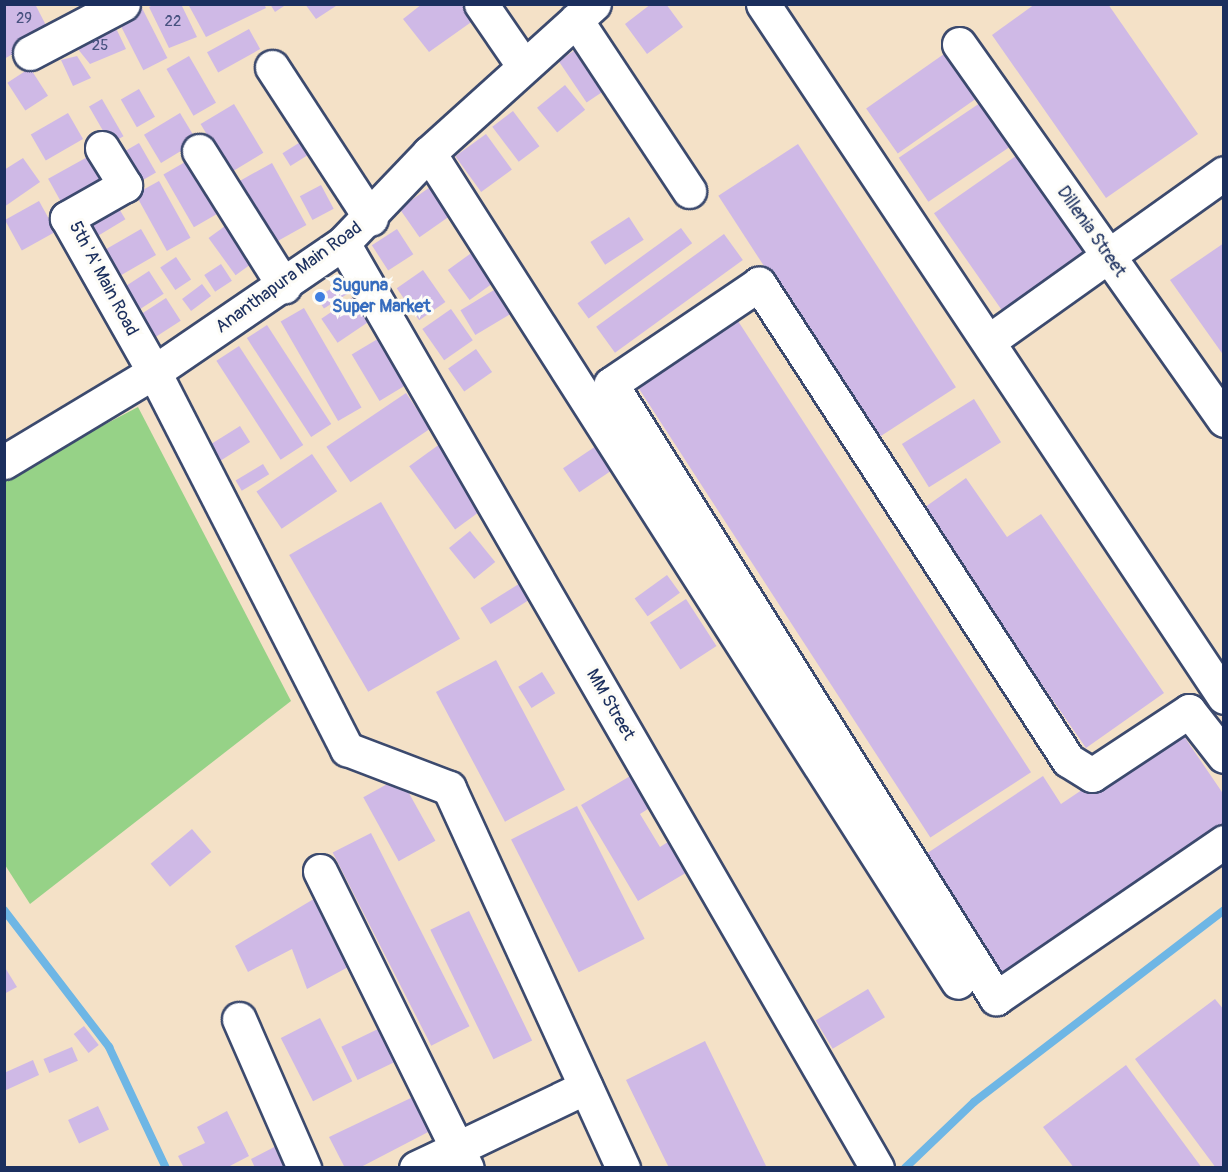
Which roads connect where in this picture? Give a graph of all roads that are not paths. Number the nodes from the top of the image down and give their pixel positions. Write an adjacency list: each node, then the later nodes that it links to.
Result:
1 (123, 4): 6 (street)
2 (481, 4): 7 (street)
3 (763, 4): 22 (street)
4 (585, 12): 7 (street, Ananthapura Main Road); 13 (street)
5 (959, 44): 16 (street, Dillenia Street)
6 (30, 53)
7 (523, 65): 11 (street, Ananthapura Main Road)
8 (272, 67): 14 (street)
9 (102, 148): 19 (street, 5th 'A' Main Road)
10 (199, 151): 17 (street)
11 (429, 153): 14 (street, Ananthapura Main Road); 26 (street)
12 (1224, 173): 16 (street)
13 (689, 191)
14 (371, 219): 15 (street, Ananthapura Main Road)
15 (343, 243): 17 (street, Ananthapura Main Road); 33 (street, MM Street)
16 (1108, 255): 18 (street); 20 (street, Dillenia Street)
17 (284, 286): 19 (street, Ananthapura Main Road)
18 (1000, 333)
19 (154, 372): 21 (street, Ananthapura Main Road); 28 (street)
20 (1224, 420)
21 (4, 462)
22 (1224, 697)
23 (1224, 756): 24 (street)
24 (1224, 842)
25 (320, 871): 29 (street)
26 (958, 982)
27 (239, 1019): 30 (street)
28 (586, 1087): 29 (street); 32 (street)
29 (462, 1158): 31 (street)
30 (304, 1167)
31 (416, 1167)
32 (623, 1167)
33 (877, 1167)

